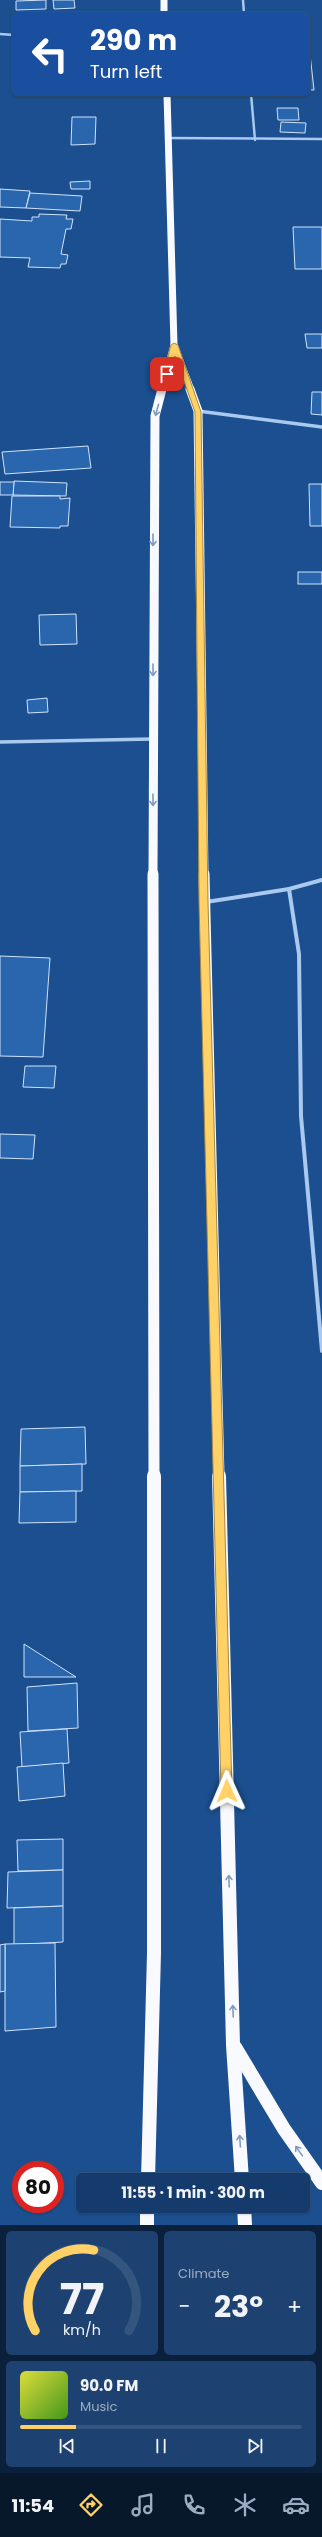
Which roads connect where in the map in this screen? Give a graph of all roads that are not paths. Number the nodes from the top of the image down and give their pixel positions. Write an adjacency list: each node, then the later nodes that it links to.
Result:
1 (164, 0): 3 (highway)
2 (243, 0): 4 (street)
3 (164, 12)
4 (244, 12)
5 (0, 34): 6 (street)
6 (12, 35)
7 (167, 96): 9 (highway)
8 (251, 96): 11 (street)
9 (168, 138): 11 (street); 12 (highway)
10 (322, 139): 11 (street)
11 (255, 140)
12 (174, 345): 13 (highway); 15 (highway, one-way to 15)
13 (198, 412): 14 (street); 19 (highway)
14 (322, 427)
15 (153, 739): 16 (street); 22 (highway, one-way to 22)
16 (0, 742)
17 (322, 880): 18 (street)
18 (289, 889): 19 (street); 20 (street)
19 (204, 902): 21 (highway, one-way to 19)
20 (322, 1351)
21 (234, 2045): 23 (highway, one-way to 21); 24 (highway, one-way to 21)
22 (148, 2173)
23 (242, 2173)
24 (322, 2183)
25 (147, 2213): 27 (highway)
26 (244, 2213): 28 (highway)
27 (146, 2225)
28 (245, 2225)

